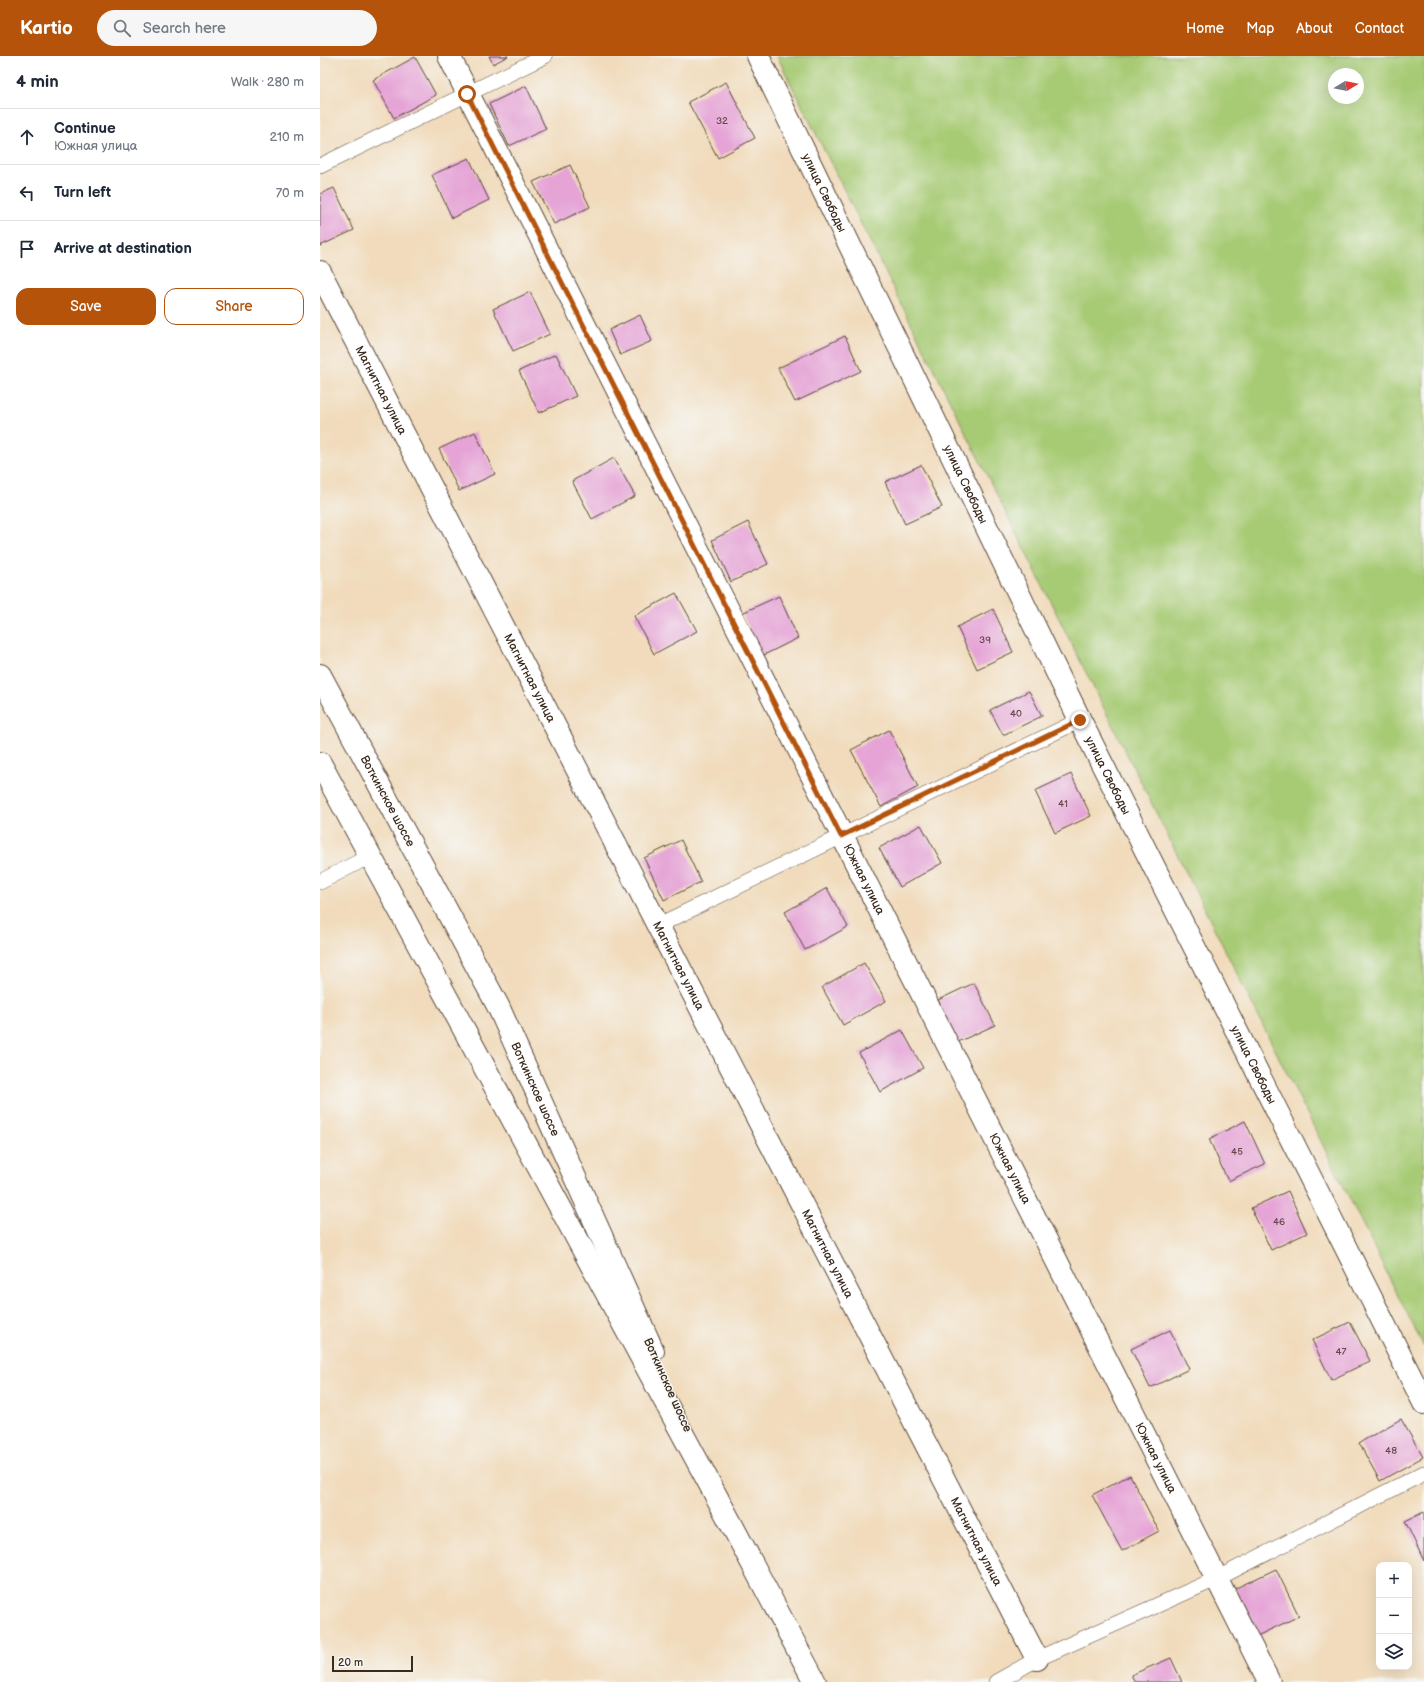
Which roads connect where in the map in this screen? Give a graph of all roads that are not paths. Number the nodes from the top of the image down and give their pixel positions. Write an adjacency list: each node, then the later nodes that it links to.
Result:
1 (449, 56): 4 (street, Южная улица)
2 (545, 56): 4 (lane)
3 (758, 56): 8 (street, улица Свободы)
4 (467, 94): 5 (lane); 10 (street, Южная улица)
5 (320, 166)
6 (320, 272): 13 (street, Магнитная улица)
7 (320, 675): 16 (street, Воткинское шоссе)
8 (1080, 720): 10 (lane); 14 (street, улица Свободы)
9 (320, 763): 11 (street, Воткинское шоссе)
10 (841, 836): 13 (lane); 17 (street, Южная улица)
11 (370, 856): 12 (lane); 16 (street, Воткинское шоссе)
12 (320, 882)
13 (657, 926): 18 (street, Магнитная улица)
14 (1424, 1404)
15 (1424, 1473): 17 (lane)
16 (727, 1516): 19 (street, Воткинское шоссе)
17 (1216, 1578): 18 (lane); 21 (street, Южная улица)
18 (1037, 1659): 20 (lane)
19 (815, 1682)
20 (996, 1682)
21 (1269, 1682)

